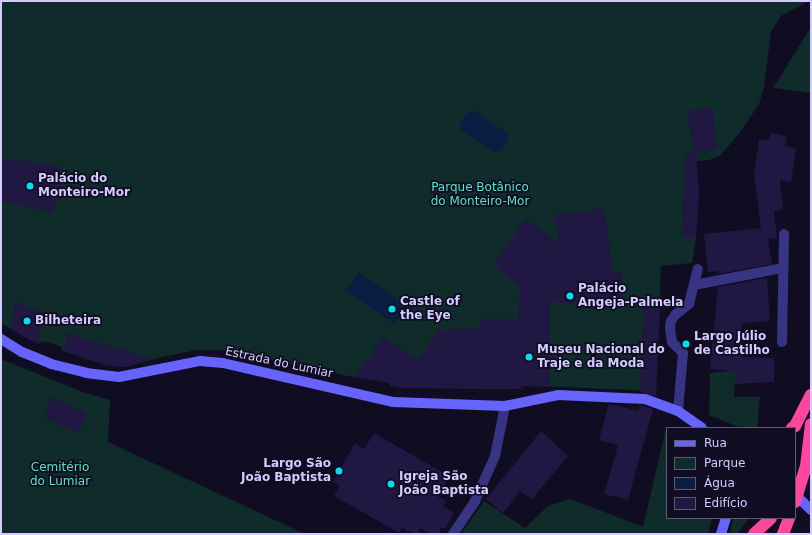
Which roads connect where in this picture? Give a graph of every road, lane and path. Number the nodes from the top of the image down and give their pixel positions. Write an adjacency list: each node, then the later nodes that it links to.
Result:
1 (784, 234): 2 (street)
2 (783, 268): 4 (street); 6 (street)
3 (698, 269): 4 (street)
4 (694, 285): 9 (street)
5 (1, 339): 8 (street, Estrada do Lumiar)
6 (782, 342)
7 (811, 395): 12 (highway)
8 (505, 406): 9 (street, Estrada do Lumiar); 18 (street)
9 (678, 411): 11 (street, Estrada do Lumiar)
10 (811, 424): 13 (highway)
11 (701, 427)
12 (794, 427)
13 (796, 498): 14 (street)
14 (811, 510)
15 (726, 519): 19 (street)
16 (770, 519): 20 (highway)
17 (789, 519): 21 (highway)
18 (453, 534)
19 (721, 534)
20 (754, 534)
21 (783, 534)

